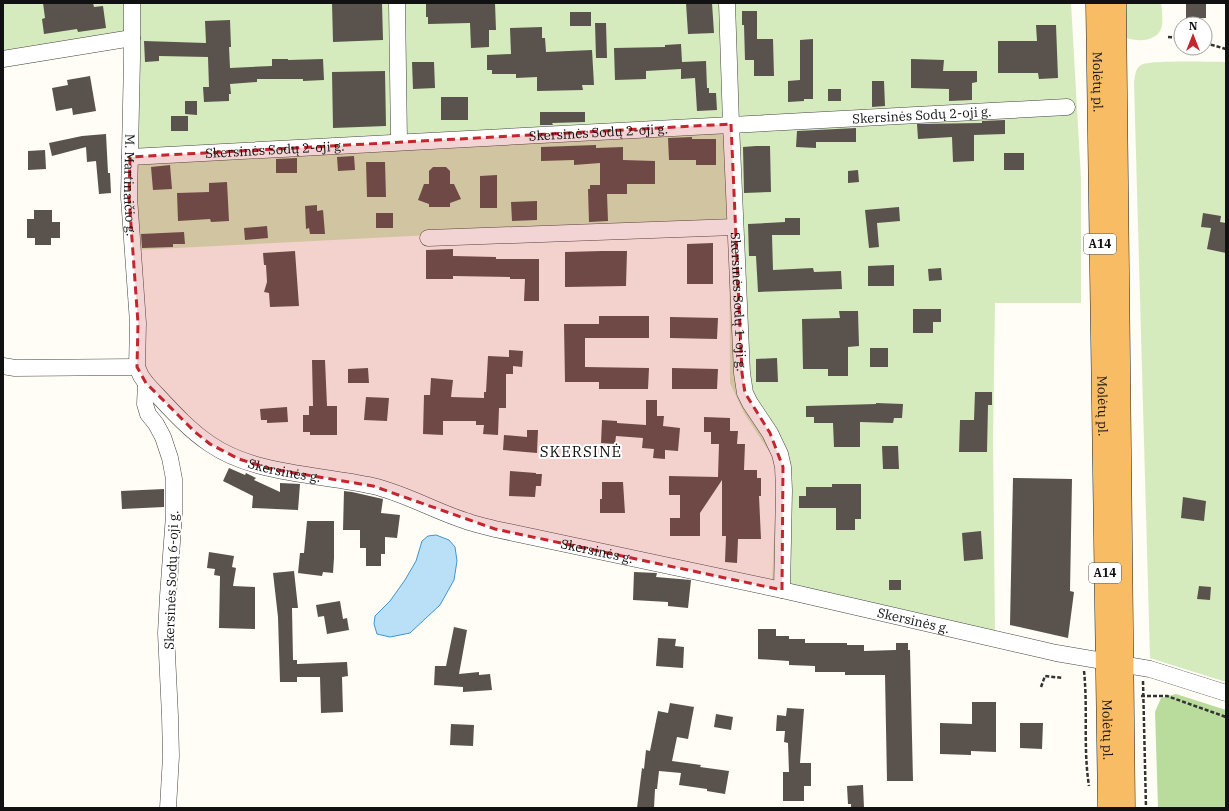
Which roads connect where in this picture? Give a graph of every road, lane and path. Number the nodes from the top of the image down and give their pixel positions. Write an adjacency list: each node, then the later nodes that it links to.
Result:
1 (132, 3): 8 (street, M. Martinaičio g.)
2 (397, 3): 14 (street)
3 (727, 3): 13 (street, Skersinės Sodų 1-oji g.)
4 (1097, 3): 23 (highway, Molėtų pl. / A14)
5 (1115, 3): 23 (highway, Molėtų pl. / A14)
6 (1168, 37): 7 (path)
7 (1173, 37)
8 (132, 38): 11 (street); 15 (street, M. Martinaičio g.)
9 (1213, 45): 10 (path)
10 (1226, 48)
11 (3, 59)
12 (1067, 107): 13 (street, Skersinės Sodų 2-oji g.)
13 (731, 124): 14 (street, Skersinės Sodų 2-oji g.); 16 (street, Skersinės Sodų 1-oji g.)
14 (398, 141): 15 (street, Skersinės Sodų 2-oji g.)
15 (130, 156): 19 (street, M. Martinaičio g.)
16 (735, 227): 17 (street); 21 (street, Skersinės Sodų 1-oji g.)
17 (428, 238)
18 (3, 366): 19 (street)
19 (137, 367): 20 (street, Skersinės g.)
20 (146, 383): 21 (street, Skersinės g.); 30 (street, Skersinės Sodų 6-oji g.)
21 (782, 590): 22 (street, Skersinės g.)
22 (1082, 658): 23 (street, Skersinės g.); 29 (path)
23 (1124, 665): 26 (street, Skersinės g.); 27 (highway, Molėtų pl. / A14); 27 (path); 31 (highway, Molėtų pl. / A14)
24 (1063, 678): 25 (path)
25 (1041, 687)
26 (1226, 693)
27 (1133, 696): 28 (path); 32 (highway, Molėtų pl. / A14); 33 (path)
28 (1226, 717)
29 (1091, 793)
30 (168, 808)
31 (1109, 808)
32 (1124, 808)
33 (1146, 808)

